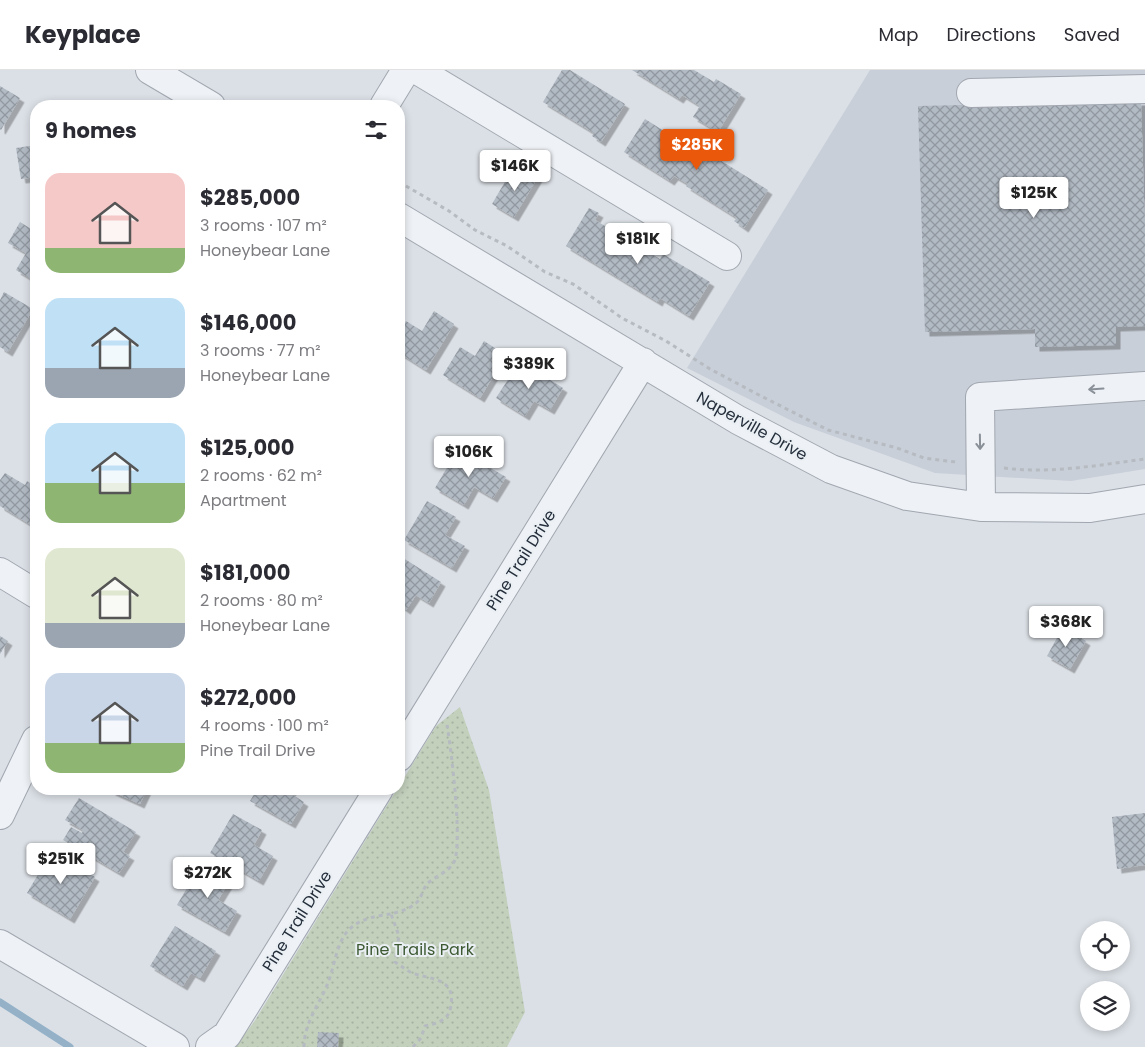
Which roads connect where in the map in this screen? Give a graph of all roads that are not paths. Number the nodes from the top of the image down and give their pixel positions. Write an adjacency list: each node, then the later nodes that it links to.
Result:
1 (150, 70): 6 (street)
2 (406, 70): 7 (street)
3 (417, 70): 9 (street)
4 (1145, 89): 5 (street)
5 (971, 93)
6 (200, 100)
7 (388, 100)
8 (405, 221): 10 (street, Naperville Drive)
9 (727, 256)
10 (643, 362): 13 (street, Naperville Drive); 16 (street, Pine Trail Drive)
11 (1145, 386): 13 (street, one-way to 13)
12 (1145, 499): 13 (street, Naperville Drive)
13 (981, 508)
14 (0, 572): 15 (street)
15 (30, 590)
16 (405, 747)
17 (30, 752): 19 (street)
18 (375, 795): 22 (street, Pine Trail Drive)
19 (0, 815)
20 (0, 944): 21 (street)
21 (175, 1047)
22 (210, 1047)

